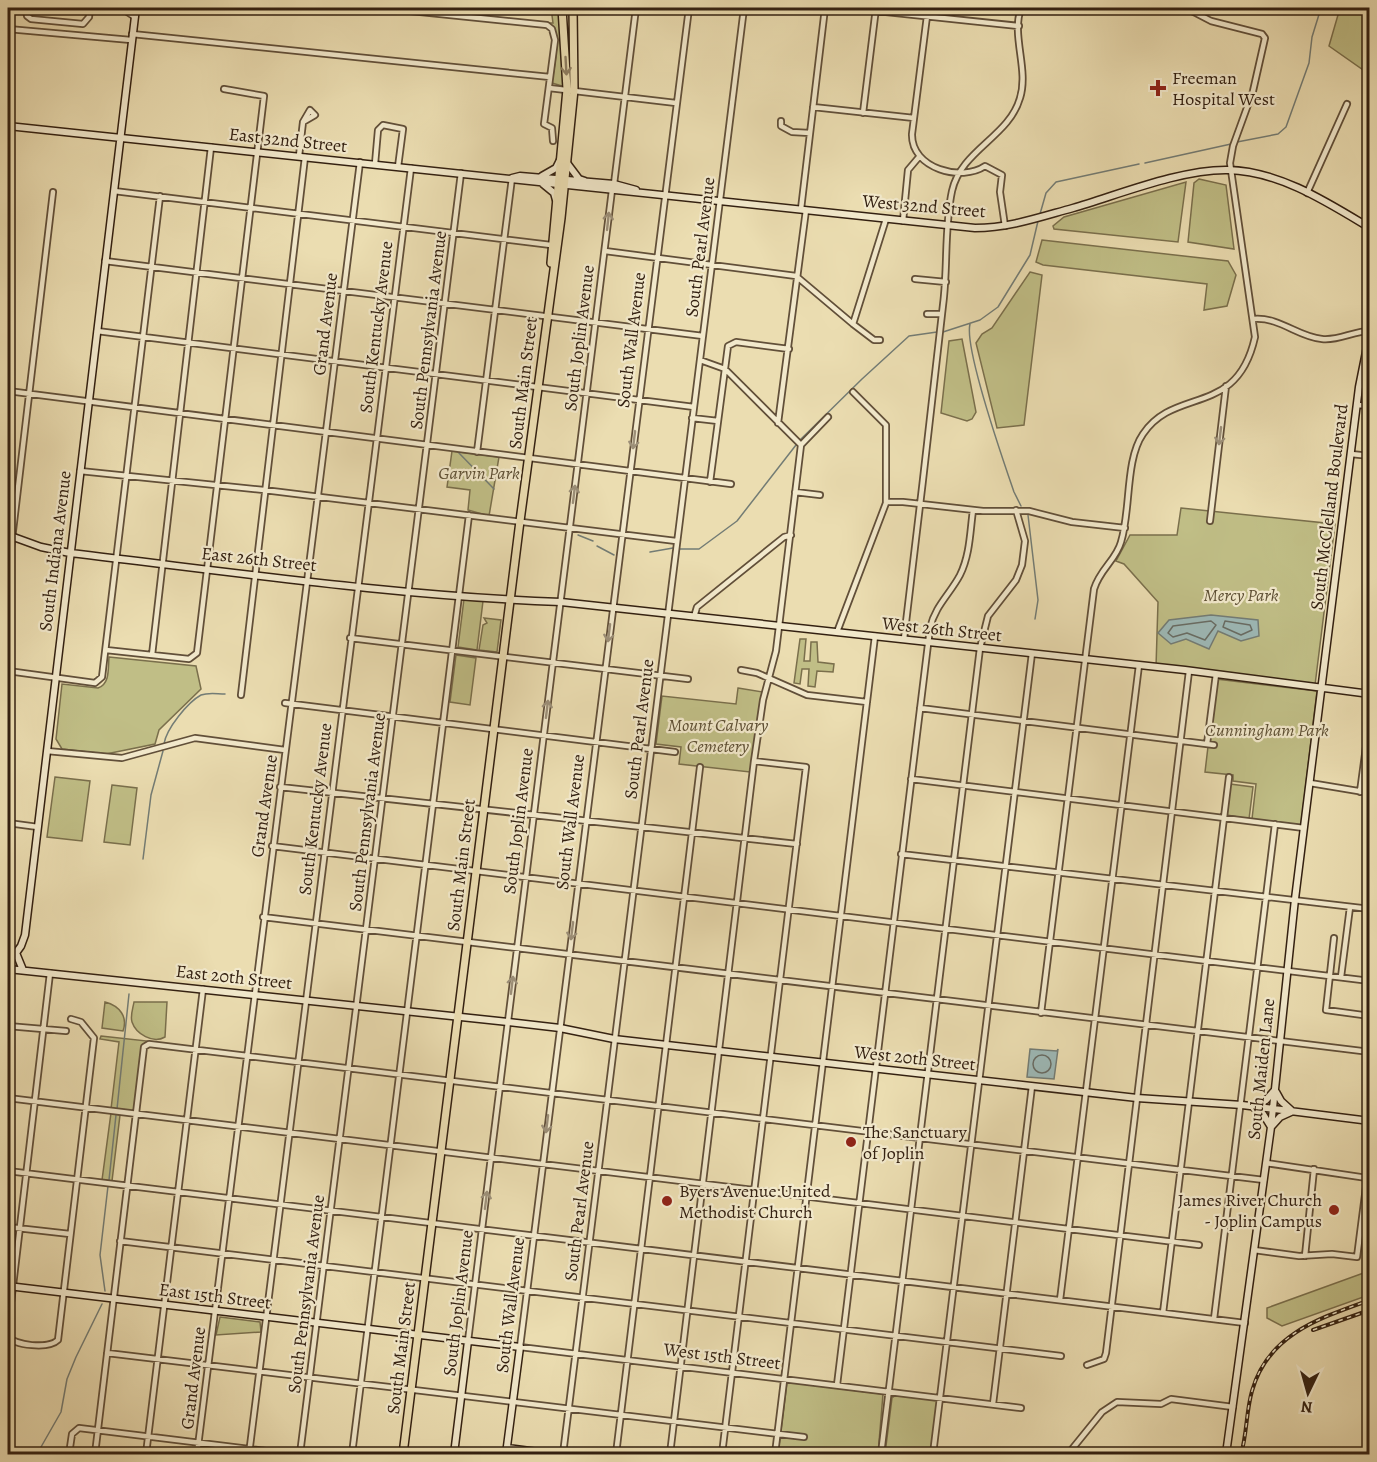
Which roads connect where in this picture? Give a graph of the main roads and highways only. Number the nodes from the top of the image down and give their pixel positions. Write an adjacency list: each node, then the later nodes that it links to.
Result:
1 (136, 8): 6 (main road, South Indiana Avenue)
2 (562, 8): 4 (main road, South Main Street, one-way to 4)
3 (573, 8): 4 (main road, South Main Street)
4 (571, 89): 7 (main road, South Main Street); 8 (main road, South Main Street)
5 (8, 126): 6 (main road, East 32nd Street)
6 (120, 137): 10 (main road, East 32nd Street); 21 (main road, South Indiana Avenue)
7 (560, 159): 9 (main road); 13 (main road, South Main Street)
8 (567, 163): 11 (main road); 13 (main road, South Main Street)
9 (538, 177): 10 (main road); 13 (main road)
10 (512, 178): 12 (main road, East 32nd Street)
11 (588, 182): 13 (main road); 15 (main road)
12 (543, 183): 13 (main road, East 32nd Street); 16 (main road)
13 (561, 183): 14 (main road, West 32nd Street); 16 (main road, South Main Street)
14 (581, 187): 15 (main road, West 32nd Street); 16 (main road)
15 (613, 187): 17 (main road, West 32nd Street)
16 (560, 201): 18 (main road, South Main Street); 18 (main road, South Main Street)
17 (1370, 228)
18 (551, 280): 22 (main road, South Main Street)
19 (1370, 332): 23 (main road, South McClelland Boulevard)
20 (10, 535): 21 (main road, East 26th Street)
21 (70, 554): 22 (main road, East 26th Street); 25 (main road, South Indiana Avenue)
22 (510, 600): 23 (main road, West 26th Street); 29 (main road, South Main Street)
23 (1322, 686): 24 (main road, West 26th Street); 30 (main road, South Maiden Lane)
24 (1370, 694)
25 (16, 953): 26 (main road, South Indiana Avenue); 28 (main road)
26 (8, 963)
27 (8, 969): 28 (main road, East 20th Street)
28 (23, 970): 29 (main road, East 20th Street)
29 (457, 1016): 31 (main road, West 20th Street); 37 (main road, South Main Street)
30 (1275, 1089): 31 (main road); 32 (main road, South Maiden Lane); 33 (main road)
31 (1253, 1106): 32 (main road, West 20th Street); 35 (main road)
32 (1273, 1109): 33 (main road, West 20th Street); 35 (main road, South Maiden Lane)
33 (1293, 1111): 34 (main road, West 20th Street); 35 (main road)
34 (1370, 1122)
35 (1271, 1127): 44 (main road, South Maiden Lane)
36 (10, 1286): 37 (main road, East 15th Street)
37 (418, 1336): 38 (main road, West 15th Street); 41 (main road, South Main Street)
38 (468, 1341): 39 (main road, West 15th Street); 42 (main road, South Joplin Avenue)
39 (520, 1347): 40 (main road, South Wall Avenue)
40 (506, 1451): 43 (main road)
41 (403, 1455)
42 (454, 1455)
43 (553, 1455)
44 (1226, 1455)

